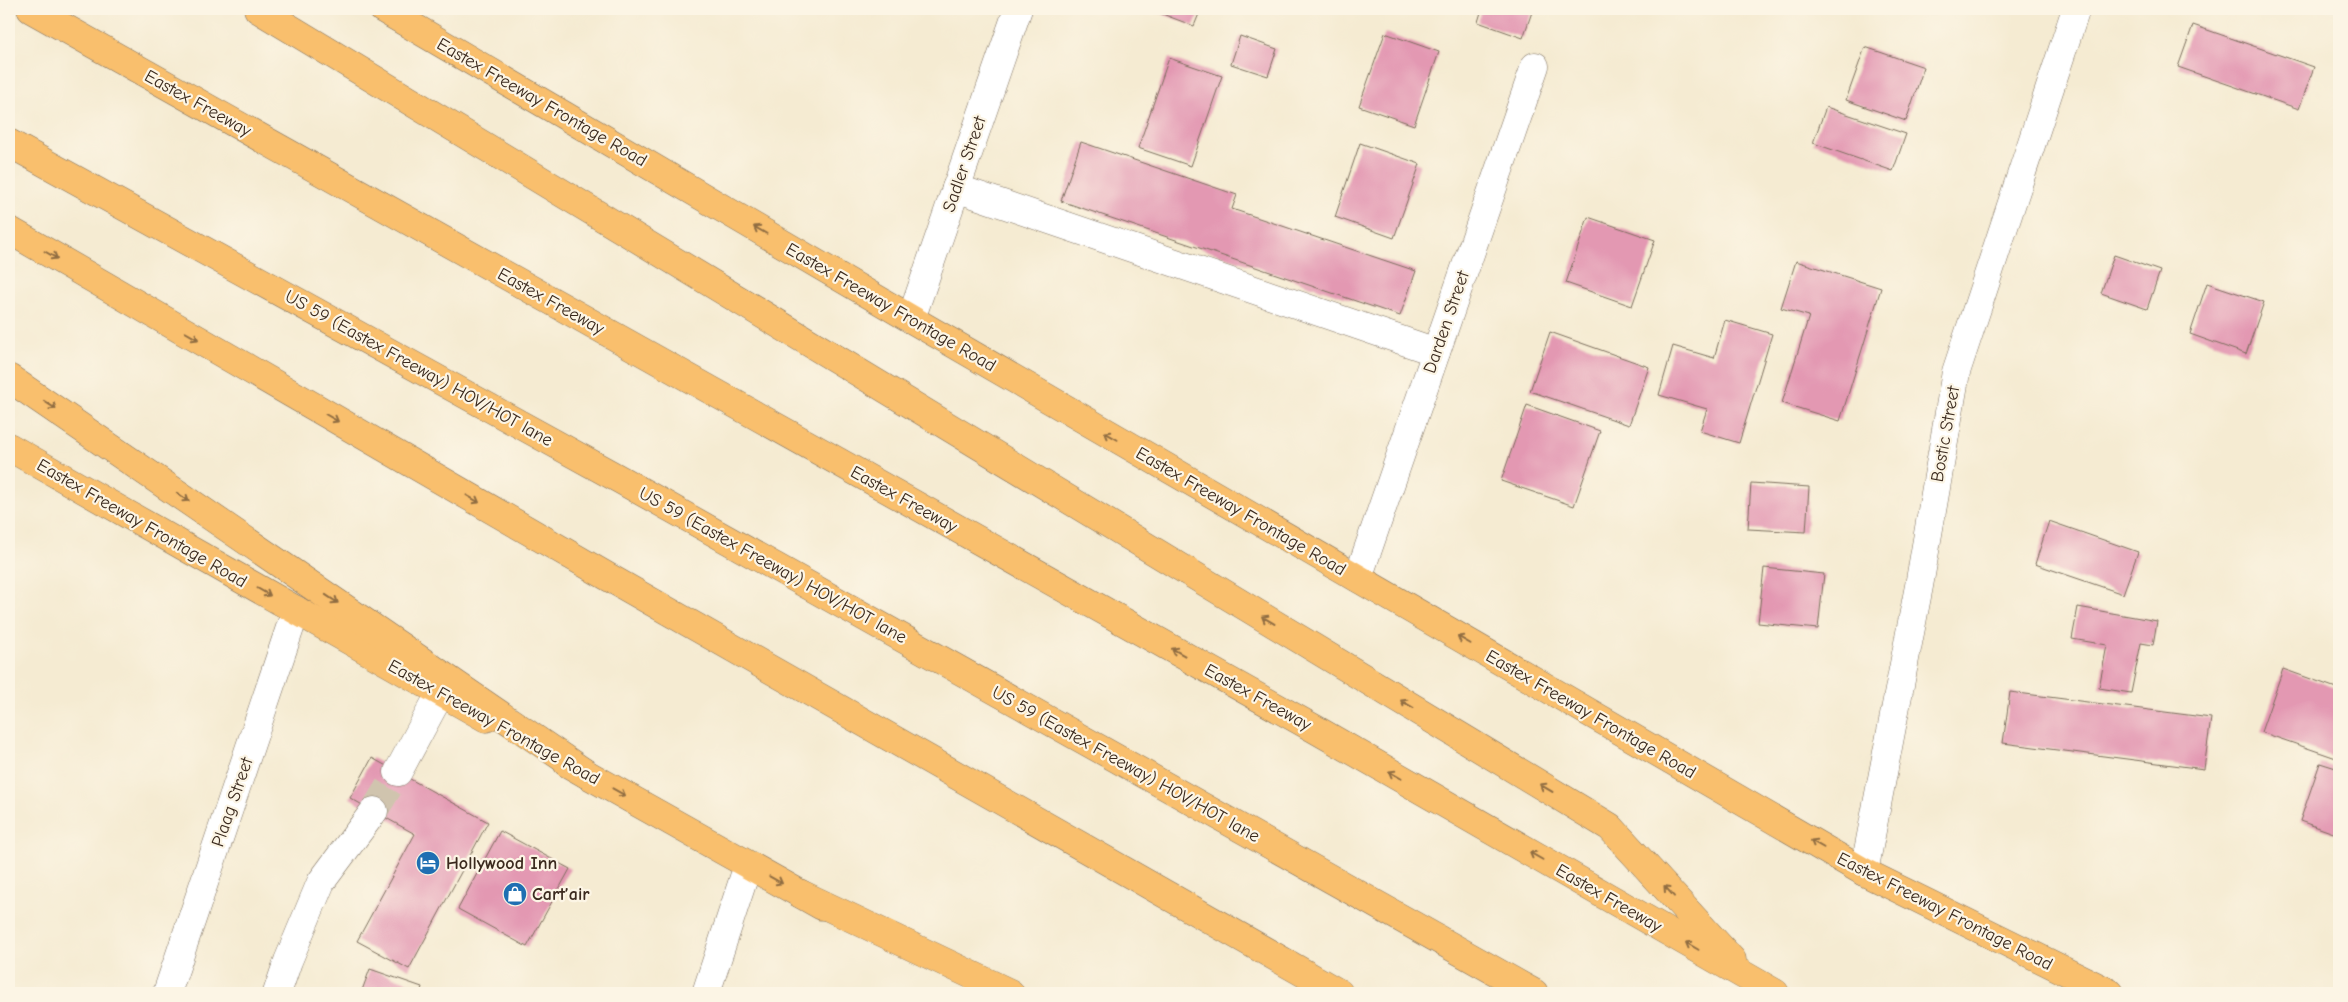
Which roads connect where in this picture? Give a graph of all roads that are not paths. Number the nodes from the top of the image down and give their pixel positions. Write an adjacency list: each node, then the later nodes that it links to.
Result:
1 (31, 9): 23 (main road, Eastex Freeway, one-way to 1)
2 (258, 9): 23 (main road, one-way to 2)
3 (383, 9): 10 (main road, Eastex Freeway Frontage Road, one-way to 3)
4 (1018, 9): 8 (street, Sadler Street)
5 (2076, 9): 21 (street, Bostic Street)
6 (1535, 66): 11 (street, Darden Street)
7 (9, 143): 30 (main road, US 59 (Eastex Freeway) HOV/HOT lane)
8 (956, 188): 10 (street, Sadler Street); 11 (street)
9 (9, 230): 29 (main road, one-way to 29)
10 (911, 319): 14 (main road, Eastex Freeway Frontage Road, one-way to 10)
11 (1436, 352): 14 (street, Darden Street)
12 (9, 378): 18 (main road, one-way to 18)
13 (9, 447): 15 (main road, Eastex Freeway Frontage Road, one-way to 15)
14 (1358, 578): 21 (main road, Eastex Freeway Frontage Road, one-way to 14)
15 (296, 610): 16 (main road, Eastex Freeway Frontage Road); 24 (street, Plaag Street)
16 (441, 692): 17 (street); 18 (main road, Eastex Freeway Frontage Road)
17 (398, 772)
18 (588, 775): 20 (main road, Eastex Freeway Frontage Road, one-way to 20)
19 (374, 811): 25 (street)
20 (748, 865): 22 (main road, Eastex Freeway Frontage Road, one-way to 22); 26 (street)
21 (1864, 872): 32 (main road, Eastex Freeway Frontage Road)
22 (801, 894): 27 (main road, Eastex Freeway Frontage Road); 28 (main road)
23 (1749, 979): 31 (main road, Eastex Freeway)
24 (167, 993)
25 (278, 993)
26 (706, 993)
27 (982, 993)
28 (1010, 993)
29 (1339, 993)
30 (1534, 993)
31 (1775, 993)
32 (2110, 993)

